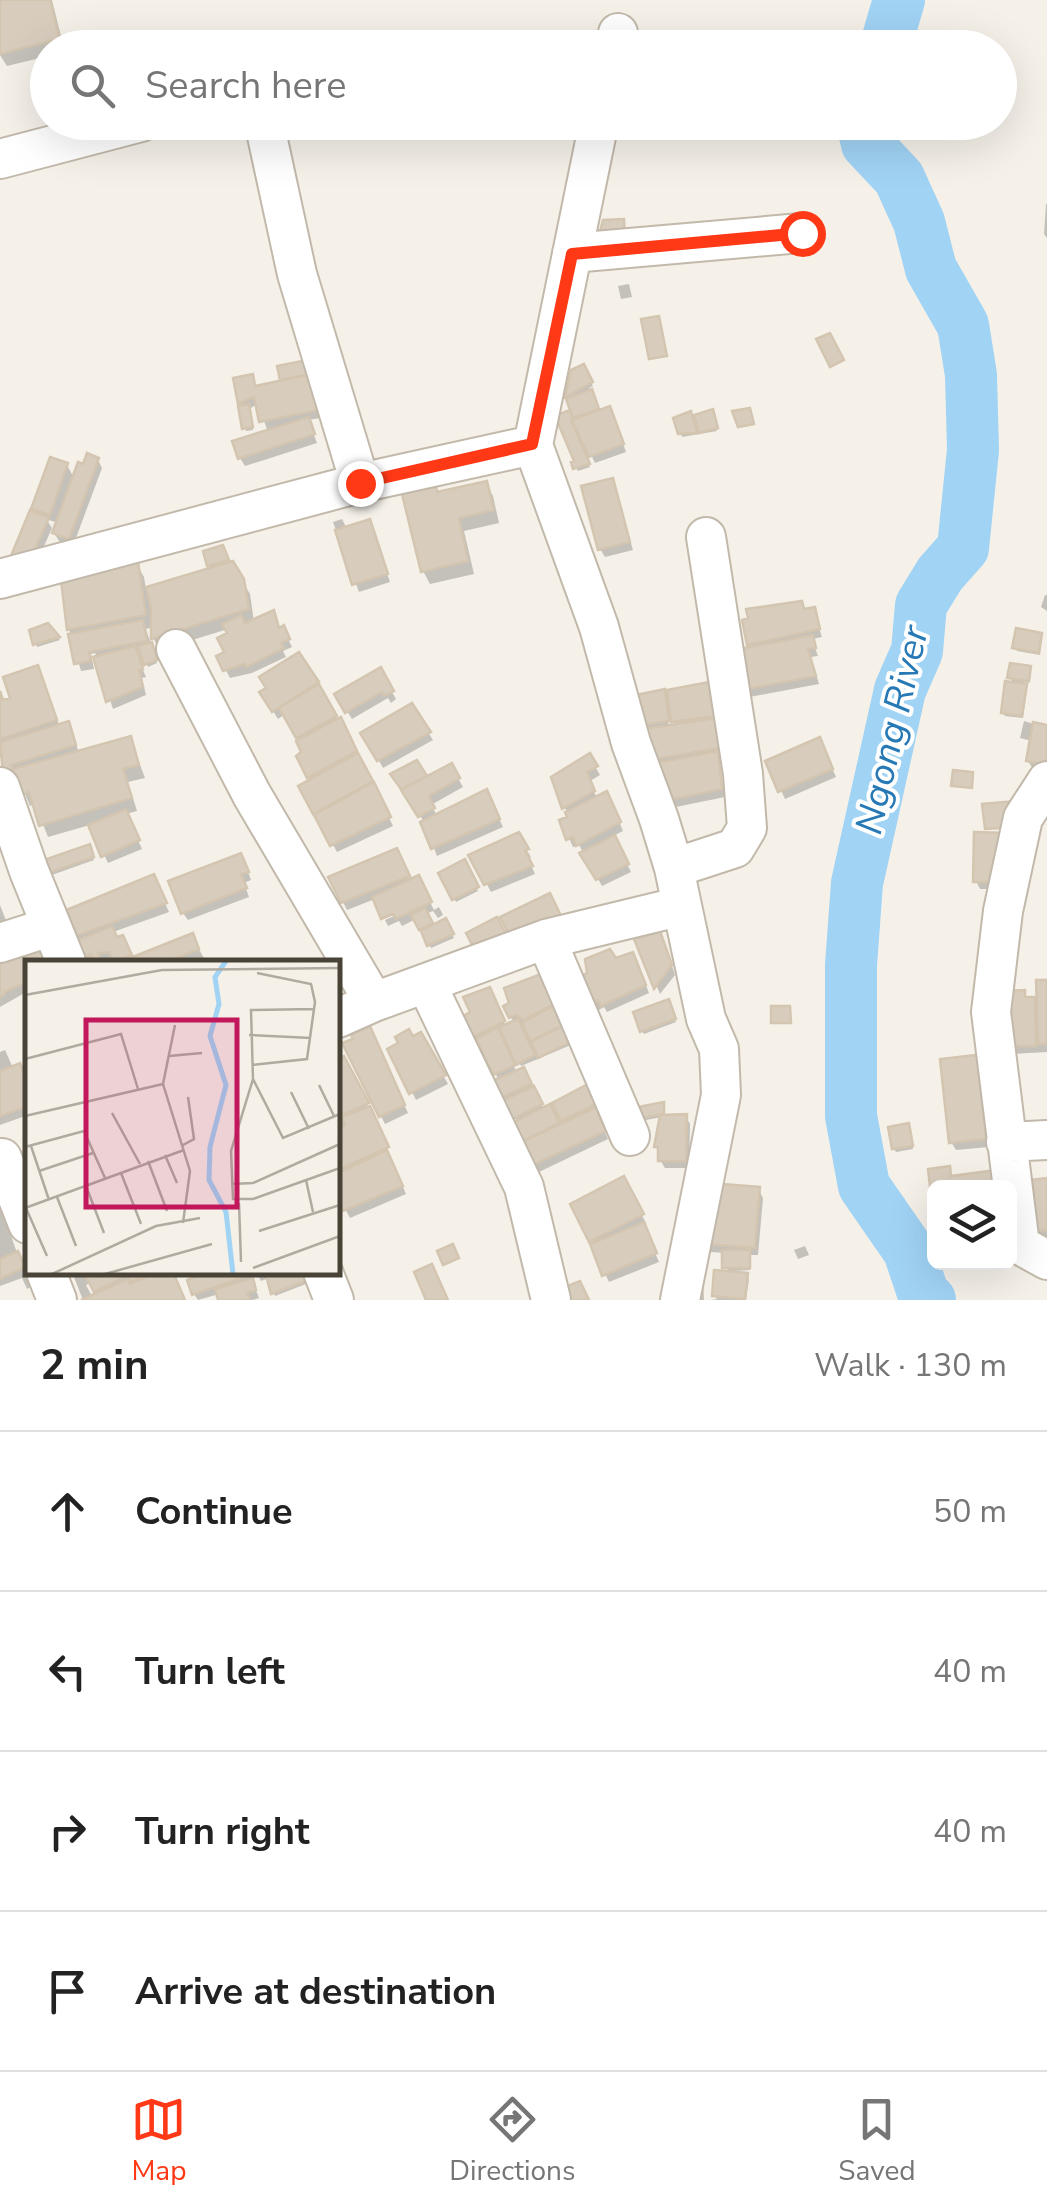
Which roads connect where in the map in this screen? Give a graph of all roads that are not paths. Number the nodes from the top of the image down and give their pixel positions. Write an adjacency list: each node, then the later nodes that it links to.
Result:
1 (72, 140): 4 (street)
2 (268, 140): 8 (street)
3 (595, 140): 6 (street)
4 (0, 159)
5 (802, 233): 6 (street)
6 (572, 254): 7 (street)
7 (532, 444): 8 (street); 14 (street)
8 (360, 483): 10 (street)
9 (706, 536): 14 (street)
10 (0, 579)
11 (176, 649): 21 (street)
12 (1047, 780): 25 (street)
13 (0, 786): 16 (street)
14 (674, 868): 15 (street)
15 (682, 906): 17 (street); 34 (street)
16 (50, 927): 18 (street); 19 (street)
17 (546, 939): 20 (street); 23 (street)
18 (0, 943)
19 (65, 960)
20 (426, 983): 21 (street); 33 (street)
21 (374, 1002): 22 (street)
22 (340, 1017)
23 (630, 1136)
24 (1047, 1140): 25 (street)
25 (1006, 1142): 28 (street)
26 (10, 1154): 27 (street)
27 (25, 1212)
28 (1047, 1260)
29 (47, 1275): 31 (street)
30 (325, 1275): 32 (street)
31 (57, 1300)
32 (334, 1300)
33 (551, 1300)
34 (680, 1300)

